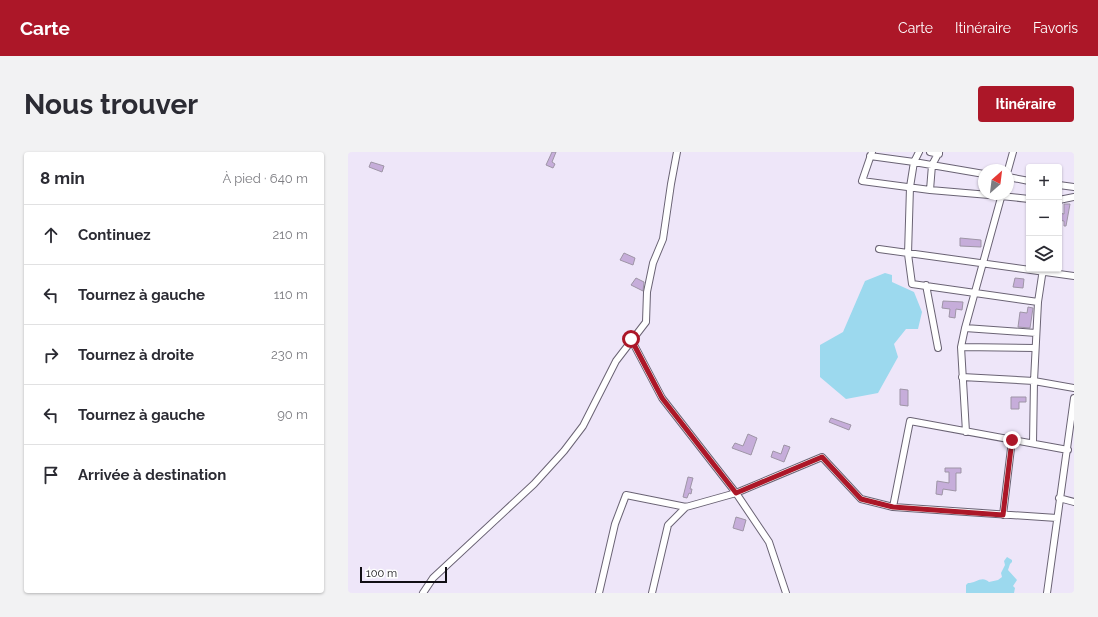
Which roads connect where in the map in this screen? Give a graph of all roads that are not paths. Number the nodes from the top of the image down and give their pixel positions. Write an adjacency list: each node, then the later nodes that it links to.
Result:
1 (677, 152): 35 (street)
2 (919, 152): 7 (street)
3 (930, 152): 5 (street)
4 (1013, 152): 8 (street)
5 (939, 153): 9 (street)
6 (871, 154): 7 (street); 15 (street)
7 (914, 162): 9 (street); 15 (street)
8 (1010, 164)
9 (932, 165): 10 (street); 16 (street)
10 (978, 173)
11 (1014, 178): 12 (street)
12 (1026, 180)
13 (1062, 185): 14 (street)
14 (1074, 186)
15 (910, 188): 16 (street); 24 (street)
16 (930, 190): 17 (street)
17 (978, 193)
18 (1014, 197): 20 (street)
19 (1074, 197): 21 (street)
20 (1026, 199)
21 (1062, 199)
22 (1000, 200): 25 (street)
23 (879, 249): 24 (street)
24 (908, 254): 25 (street); 30 (street)
25 (982, 263): 26 (street); 31 (street)
26 (1026, 268)
27 (1043, 272): 32 (street)
28 (1055, 272): 29 (street)
29 (1074, 275)
30 (926, 285): 31 (street); 37 (street)
31 (975, 292): 32 (street); 33 (street)
32 (1038, 302): 34 (street)
33 (964, 328): 34 (street); 36 (street)
34 (1036, 333): 38 (street)
35 (631, 339): 47 (street); 54 (street)
36 (961, 347): 38 (street); 39 (street)
37 (938, 348)
38 (1035, 348): 40 (street)
39 (962, 377): 40 (street); 43 (street)
40 (1034, 381): 41 (street); 45 (street)
41 (1074, 388)
42 (1074, 398): 46 (street)
43 (966, 432): 44 (street); 51 (street)
44 (1012, 440): 45 (street); 52 (street)
45 (1033, 443): 46 (street)
46 (1068, 450): 48 (street)
47 (736, 493): 50 (street); 51 (street); 57 (street)
48 (1059, 498): 49 (street); 53 (street)
49 (1074, 502)
50 (686, 507): 55 (street); 56 (street)
51 (893, 507): 52 (street)
52 (1003, 515): 53 (street)
53 (1057, 518): 58 (street)
54 (423, 593)
55 (599, 593)
56 (652, 593)
57 (786, 593)
58 (1047, 593)

